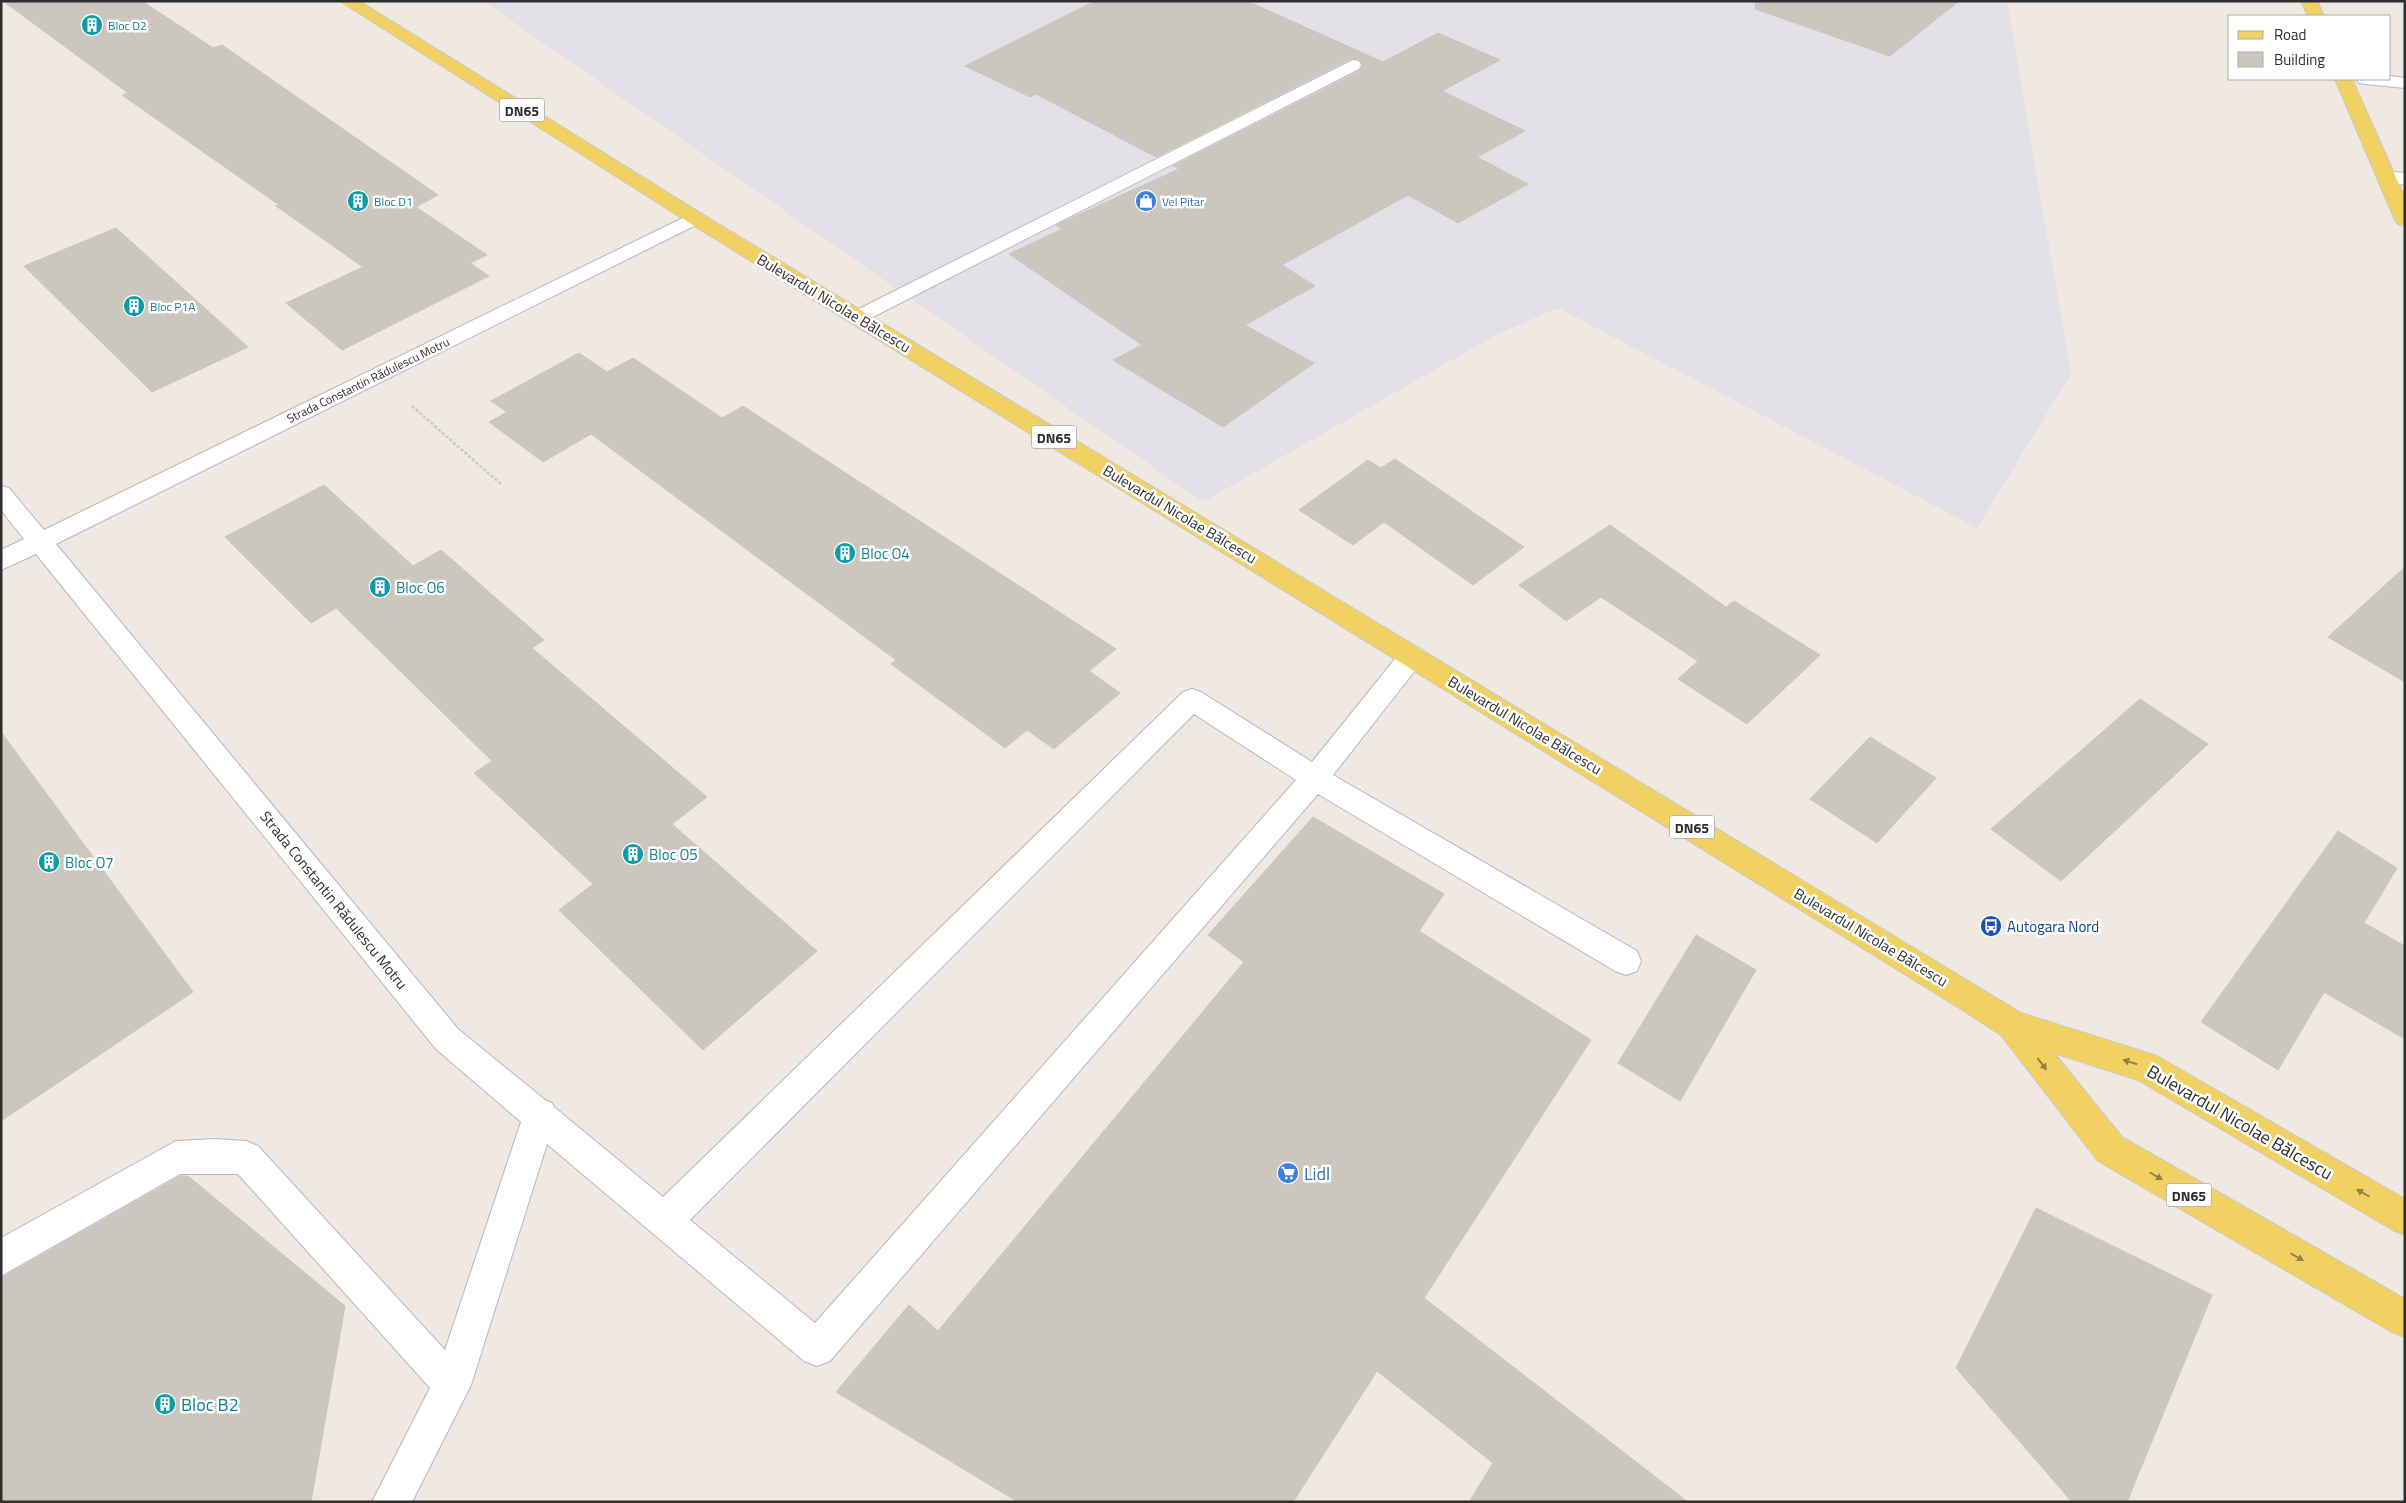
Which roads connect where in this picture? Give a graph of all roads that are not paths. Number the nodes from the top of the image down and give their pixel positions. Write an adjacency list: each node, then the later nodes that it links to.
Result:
1 (348, 1): 9 (main road, Bulevardul Nicolae Bălcescu / DN65)
2 (2310, 1): 3 (main road)
3 (2316, 15)
4 (1353, 65): 11 (street)
5 (2344, 80): 8 (main road)
6 (2375, 80): 7 (street)
7 (2405, 83)
8 (2396, 178): 10 (main road)
9 (696, 218): 11 (main road, Bulevardul Nicolae Bălcescu / DN65); 13 (street, Strada Constantin Rădulescu Motru)
10 (2405, 220)
11 (858, 317): 15 (main road, Bulevardul Nicolae Bălcescu / DN65)
12 (1, 494): 13 (street, Strada Constantin Rădulescu Motru)
13 (41, 541): 14 (street); 19 (street, Strada Constantin Rădulescu Motru)
14 (1, 561)
15 (1412, 656): 16 (street); 18 (main road, Bulevardul Nicolae Bălcescu / DN65)
16 (1314, 778): 17 (street); 21 (street); 21 (street, Strada Constantin Rădulescu Motru)
17 (1626, 961)
18 (2012, 1025): 20 (main road, Bulevardul Nicolae Bălcescu / DN65, one-way to 18); 23 (main road, Bulevardul Nicolae Bălcescu / DN65, one-way to 23)
19 (540, 1114): 21 (street, Strada Constantin Rădulescu Motru); 24 (street)
20 (2405, 1218)
21 (666, 1220)
22 (1, 1258): 24 (street)
23 (2405, 1319)
24 (452, 1384): 25 (street)
25 (391, 1502)

